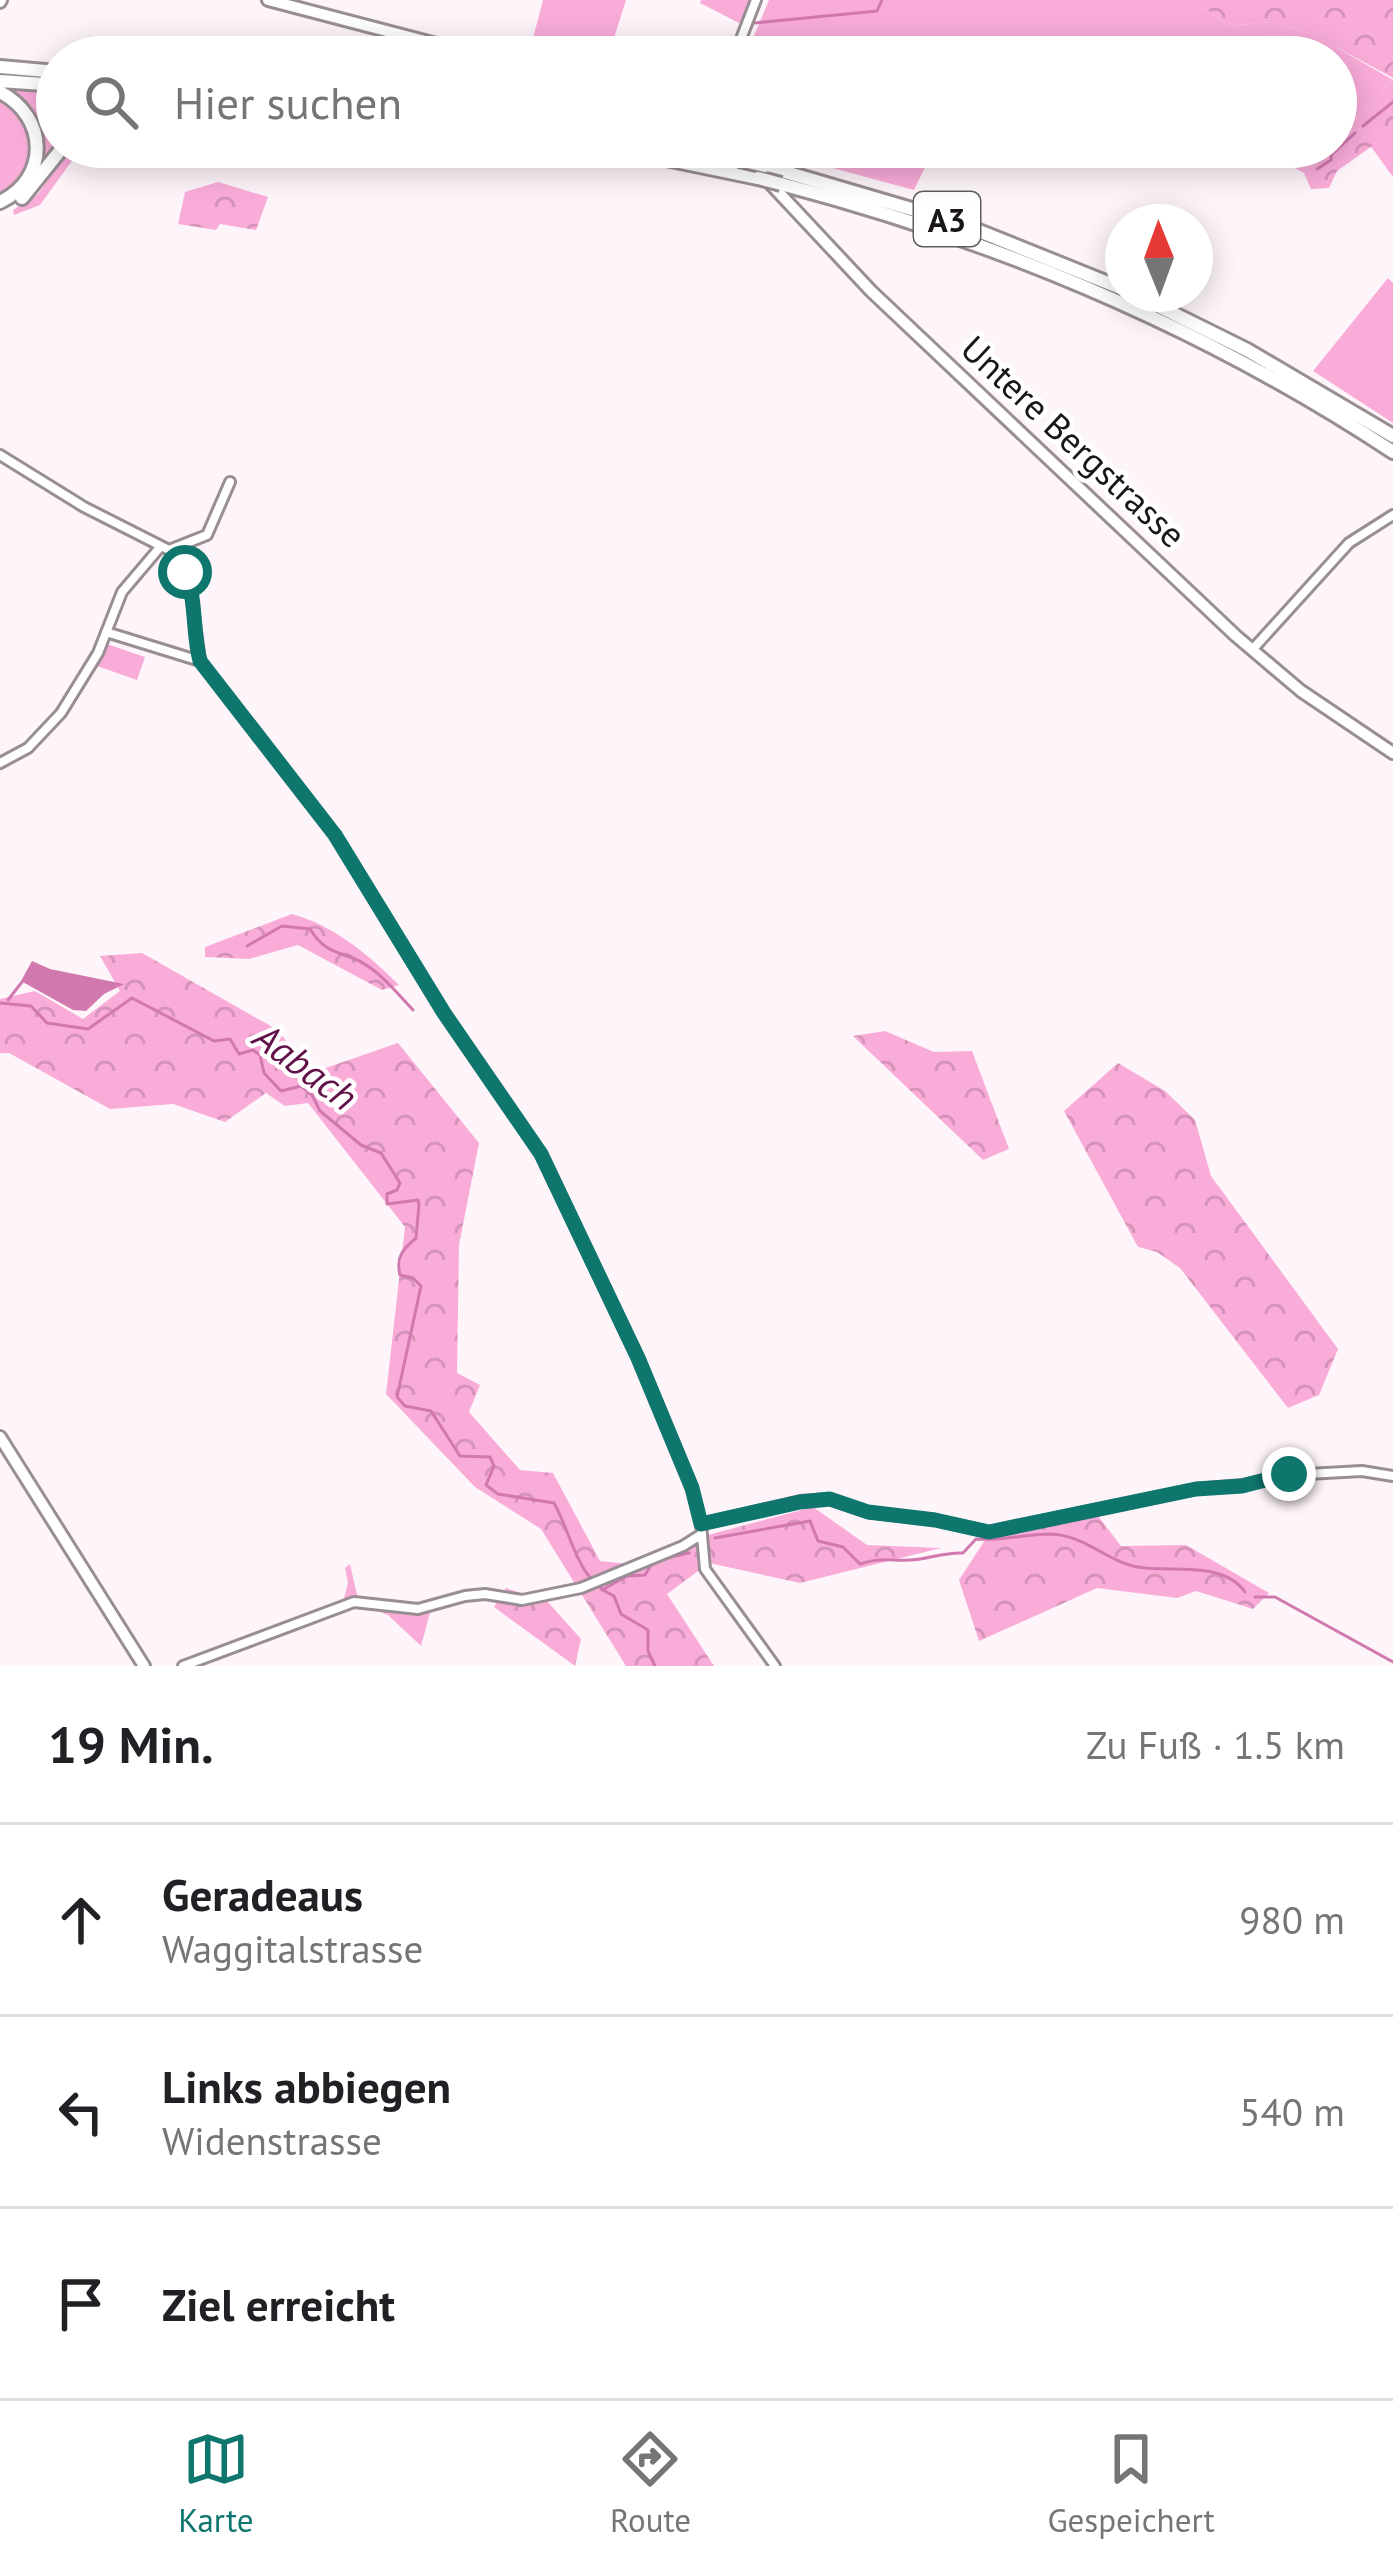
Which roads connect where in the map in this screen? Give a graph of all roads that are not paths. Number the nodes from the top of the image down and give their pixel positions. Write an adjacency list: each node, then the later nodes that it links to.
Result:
1 (268, 0): 3 (main road)
2 (756, 0): 4 (street)
3 (405, 36)
4 (742, 36)
5 (0, 64): 6 (highway)
6 (36, 69)
7 (0, 81): 8 (highway)
8 (36, 84)
9 (0, 92): 10 (highway)
10 (36, 141)
11 (36, 154): 17 (highway)
12 (47, 168): 17 (highway)
13 (737, 168): 16 (highway, A3)
14 (753, 168): 27 (main road, Untere Bergstrasse)
15 (756, 168): 16 (highway, A3, bridge)
16 (761, 172): 18 (highway, A3); 21 (highway, A3, bridge)
17 (0, 206)
18 (1105, 282)
19 (1170, 312): 20 (highway)
20 (1393, 436)
21 (1393, 452)
22 (0, 455): 25 (street)
23 (230, 482): 25 (street)
24 (1393, 515): 27 (street)
25 (165, 548): 26 (street); 28 (street)
26 (106, 632): 28 (street); 30 (street)
27 (1252, 650): 29 (main road, Untere Bergstrasse)
28 (200, 661): 33 (street)
29 (1393, 753)
30 (0, 763)
31 (0, 1437): 34 (main road)
32 (1393, 1476): 33 (street)
33 (702, 1529): 35 (street); 36 (street)
34 (144, 1666)
35 (183, 1666)
36 (775, 1666)

